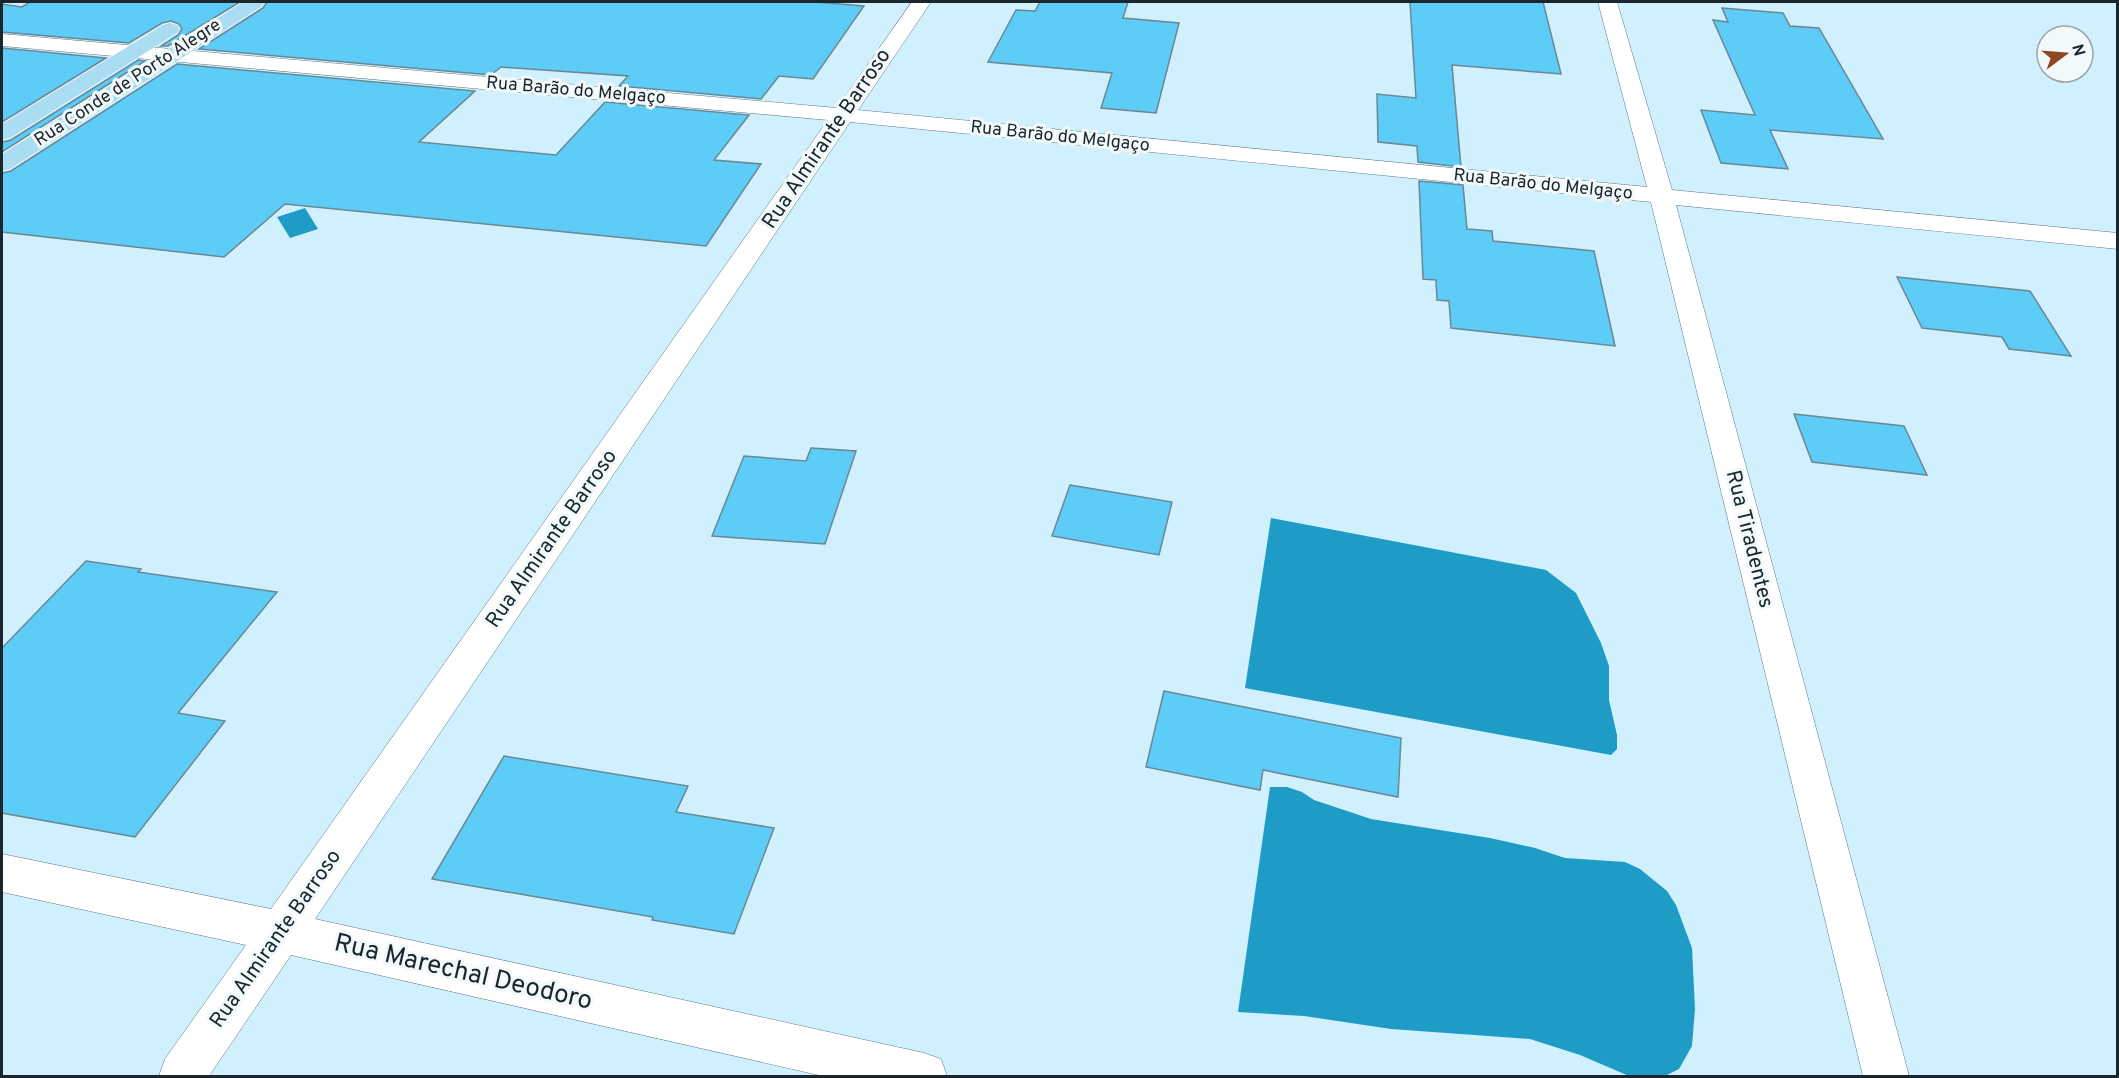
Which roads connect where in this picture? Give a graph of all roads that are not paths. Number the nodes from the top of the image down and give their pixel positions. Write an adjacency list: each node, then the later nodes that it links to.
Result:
1 (255, 2): 7 (main road, Rua Conde de Porto Alegre)
2 (921, 2): 8 (street, Rua Almirante Barroso)
3 (1608, 2): 11 (street, Rua Tiradentes)
4 (184, 20): 6 (main road, Rua Conde de Porto Alegre)
5 (2, 40): 6 (street, Rua Barão do Melgaço)
6 (134, 51): 7 (street, Rua Barão do Melgaço); 9 (main road, Rua Conde de Porto Alegre)
7 (173, 54): 8 (street, Rua Barão do Melgaço); 10 (main road, Rua Conde de Porto Alegre)
8 (844, 115): 11 (street, Rua Barão do Melgaço); 14 (street, Rua Almirante Barroso)
9 (2, 133)
10 (2, 164)
11 (1662, 197): 12 (street, Rua Barão do Melgaço); 17 (street, Rua Tiradentes)
12 (2118, 241)
13 (2, 873): 14 (street, Rua Marechal Deodoro)
14 (281, 932): 15 (street, Rua Almirante Barroso); 16 (street, Rua Marechal Deodoro)
15 (182, 1077)
16 (924, 1077)
17 (1886, 1077)

